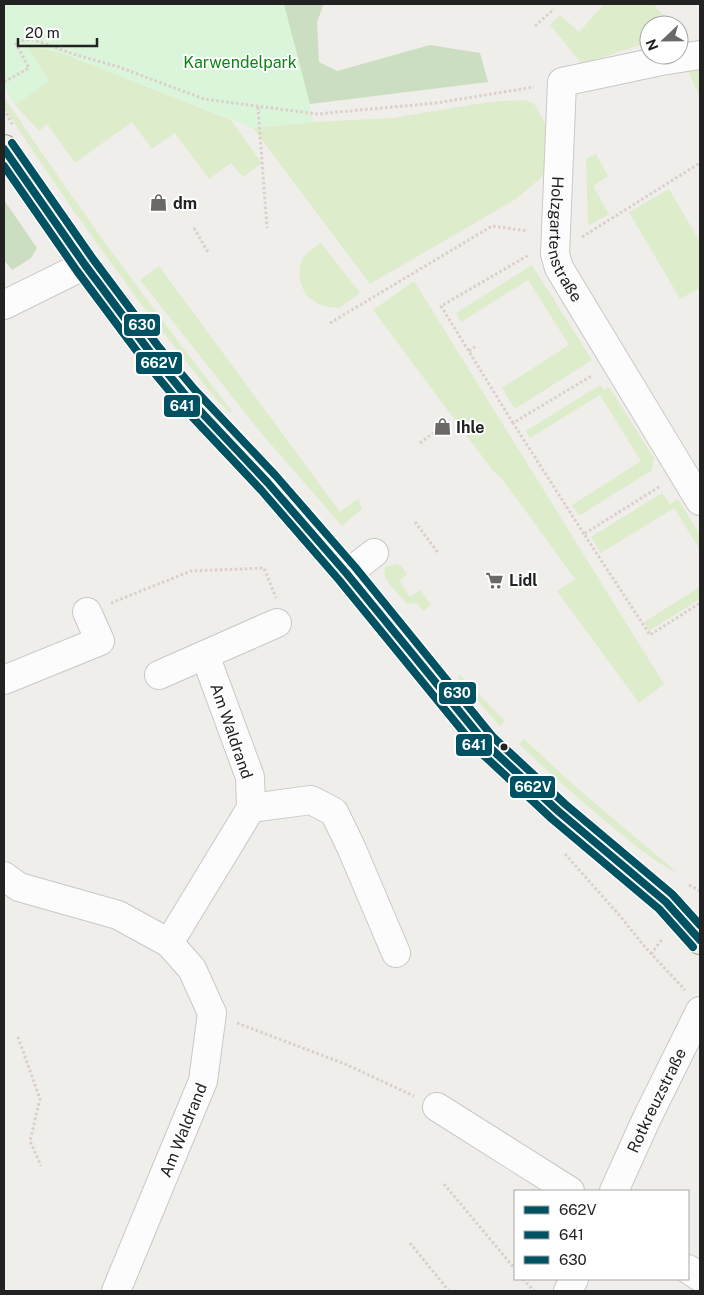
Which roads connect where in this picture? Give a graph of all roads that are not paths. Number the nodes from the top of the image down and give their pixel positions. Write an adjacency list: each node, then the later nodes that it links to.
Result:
1 (700, 55): 5 (street, Holzgartenstraße)
2 (4, 149): 3 (main road)
3 (85, 265): 4 (street); 7 (main road)
4 (4, 305)
5 (700, 501)
6 (374, 553): 7 (street)
7 (347, 574): 15 (main road)
8 (87, 612): 12 (street)
9 (276, 623): 10 (street)
10 (205, 655): 11 (street); 13 (street, Am Waldrand)
11 (159, 675)
12 (4, 680)
13 (251, 808): 16 (street); 17 (street)
14 (9, 889): 16 (street)
15 (700, 940)
16 (169, 943): 24 (street, Am Waldrand)
17 (396, 953)
18 (700, 1011): 21 (street, Rotkreuzstraße)
19 (437, 1107): 20 (street)
20 (568, 1190)
21 (614, 1190)
22 (689, 1270): 23 (street)
23 (700, 1277)
24 (116, 1291)

